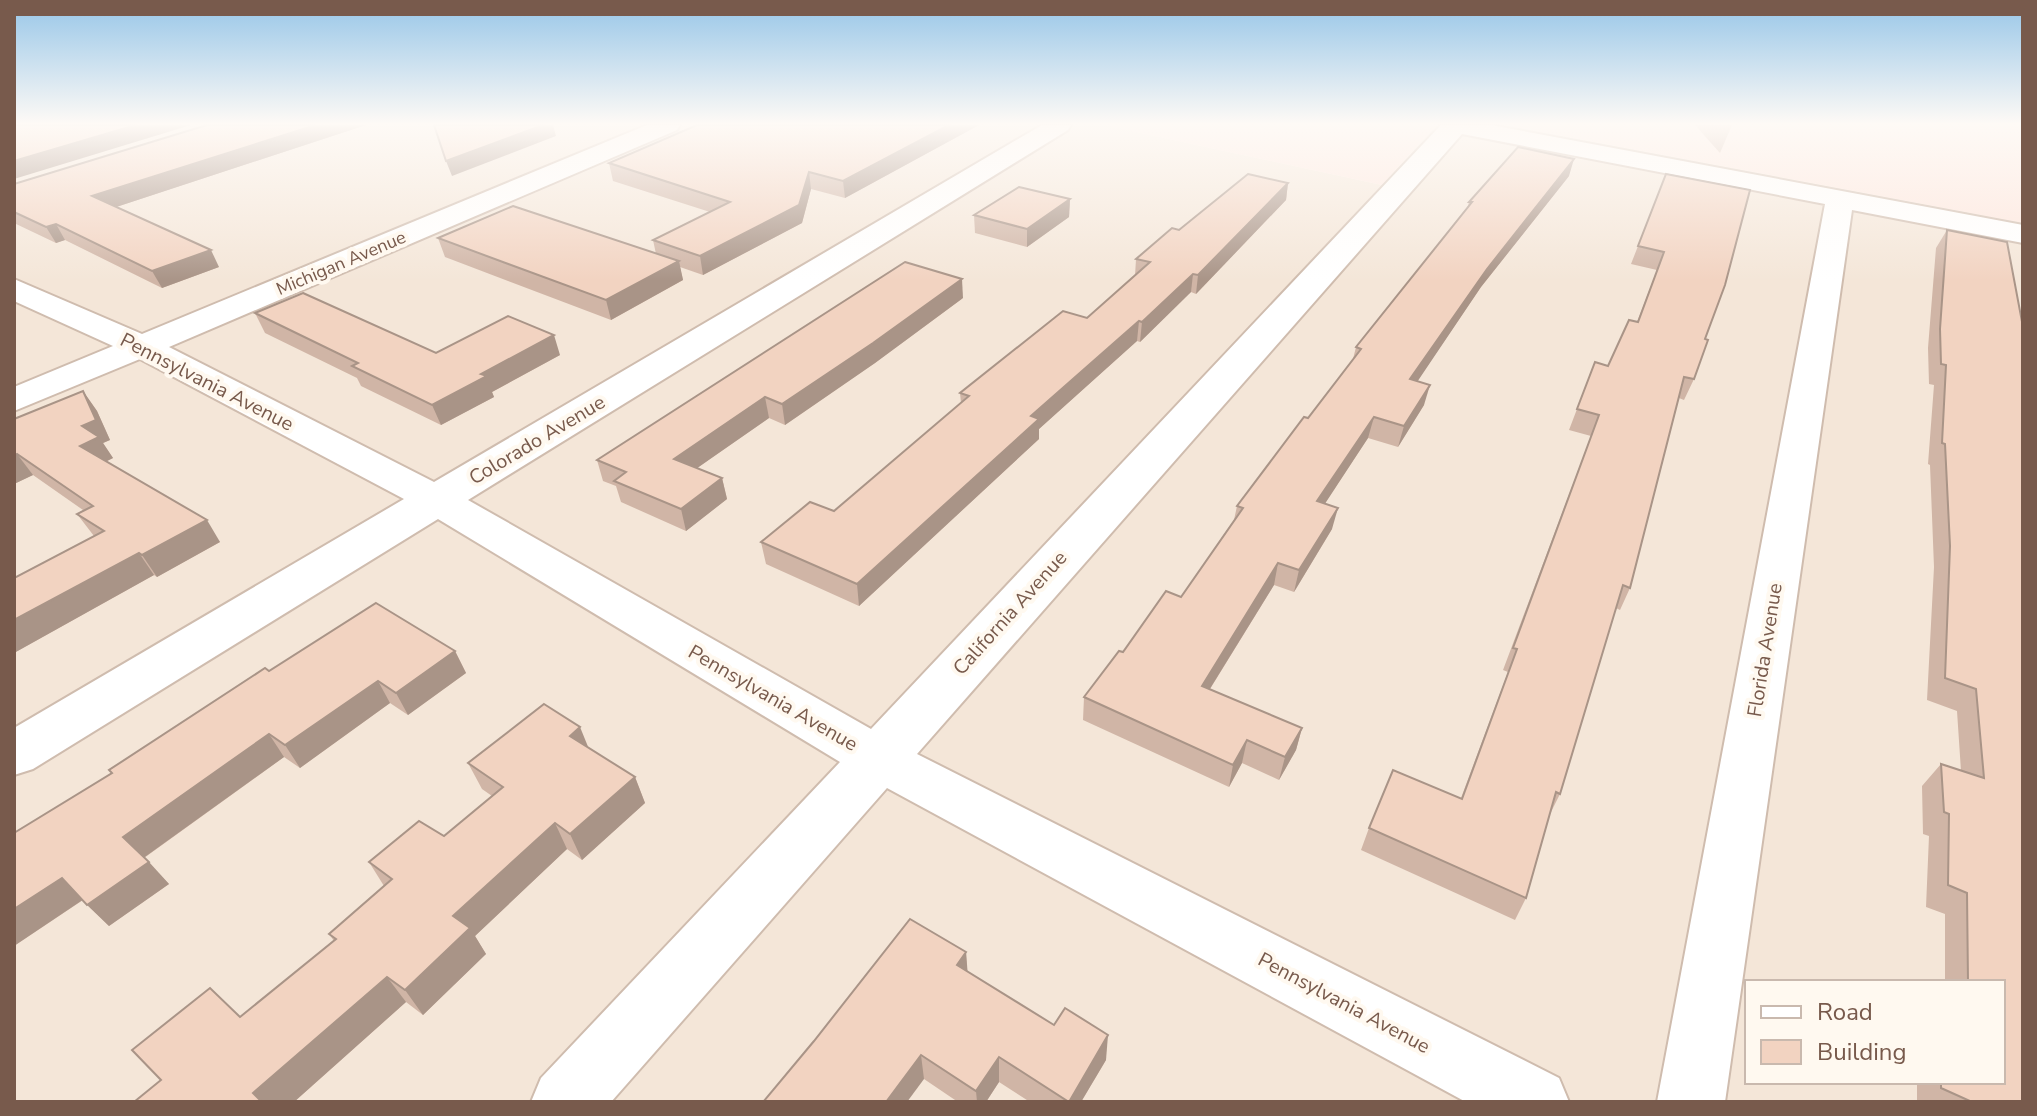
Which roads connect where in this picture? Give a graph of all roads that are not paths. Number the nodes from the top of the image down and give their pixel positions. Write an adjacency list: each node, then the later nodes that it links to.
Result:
1 (545, 177): 8 (street, Michigan Avenue)
2 (973, 177): 10 (street, Colorado Avenue)
3 (1407, 177): 12 (street, California Avenue)
4 (1729, 177): 5 (street)
5 (1840, 198): 6 (street); 15 (street, Florida Avenue)
6 (2023, 234)
7 (14, 289): 8 (street, Pennsylvania Avenue)
8 (143, 347): 9 (street, Michigan Avenue); 10 (street, Pennsylvania Avenue)
9 (14, 400)
10 (437, 500): 11 (street, Colorado Avenue); 12 (street, Pennsylvania Avenue)
11 (14, 754)
12 (877, 758): 13 (street, California Avenue); 14 (street, Pennsylvania Avenue)
13 (565, 1102)
14 (1535, 1102)
15 (1691, 1102)

